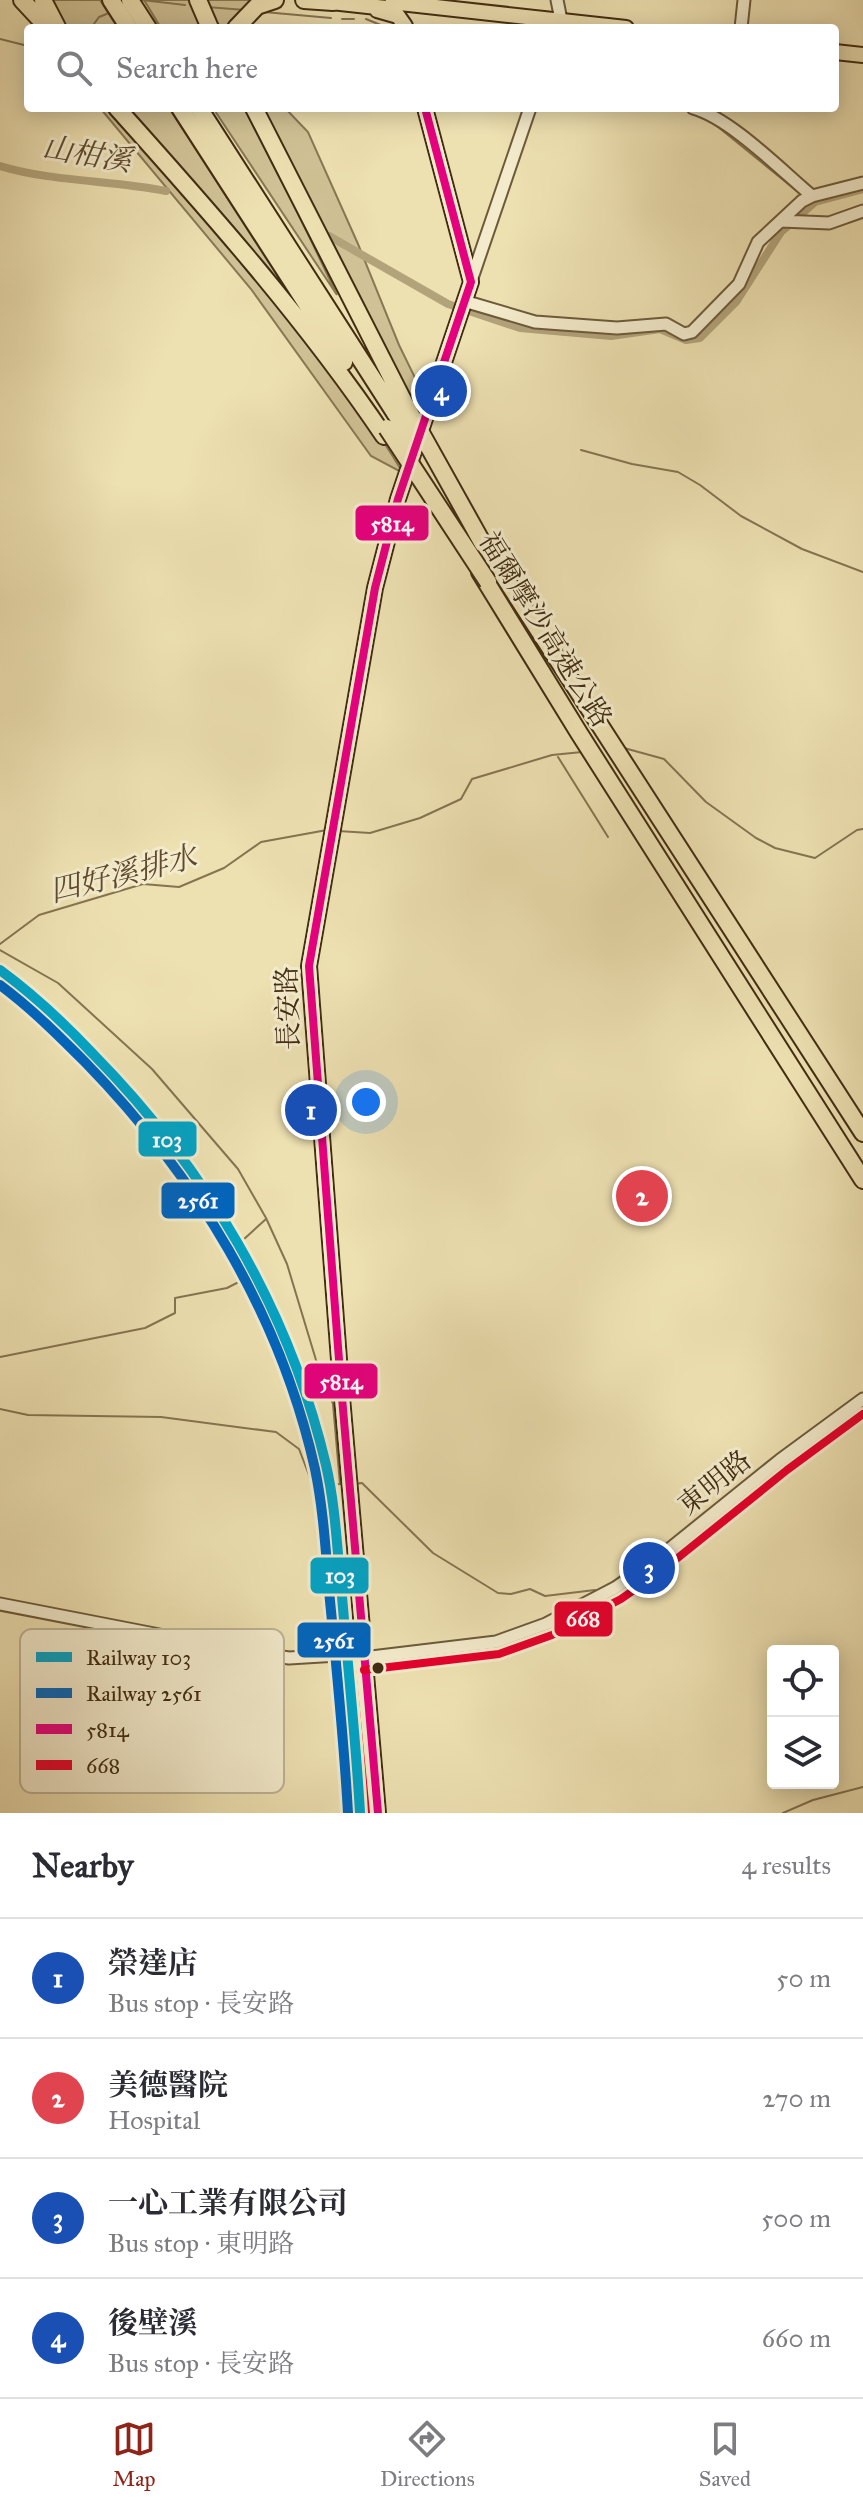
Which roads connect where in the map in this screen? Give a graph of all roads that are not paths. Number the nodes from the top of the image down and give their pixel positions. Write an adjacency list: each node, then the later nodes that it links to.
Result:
1 (22, 0): 15 (highway)
2 (43, 0): 16 (highway)
3 (111, 0): 14 (highway)
4 (130, 0): 14 (highway)
5 (198, 0): 17 (highway)
6 (275, 0): 18 (highway)
7 (304, 0): 12 (highway)
8 (313, 0): 12 (main road)
9 (557, 0): 21 (street)
10 (744, 0): 22 (street)
11 (398, 1): 13 (main road); 20 (main road); 21 (main road)
12 (333, 2): 13 (main road)
13 (361, 6): 19 (main road)
14 (135, 23)
15 (44, 24)
16 (55, 24)
17 (208, 24)
18 (240, 24)
19 (403, 24)
20 (404, 24)
21 (559, 24)
22 (741, 24)
23 (839, 52): 24 (main road)
24 (863, 55)
25 (120, 112): 38 (highway)
26 (183, 112): 38 (highway, 福爾摩沙高速公路)
27 (201, 112): 38 (highway, 福爾摩沙高速公路)
28 (256, 112): 38 (highway)
29 (426, 112): 36 (main road)
30 (529, 112): 36 (street)
31 (707, 112): 33 (street)
32 (863, 183): 33 (street)
33 (809, 197): 37 (street)
34 (863, 211): 35 (street)
35 (781, 221)
36 (471, 282): 37 (main road, 長安路)
37 (462, 307): 47 (main road, 長安路)
38 (393, 421): 39 (highway, 福爾摩沙高速公路, bridge); 39 (highway); 40 (highway, 福爾摩沙高速公路, bridge)
39 (488, 582): 41 (highway, 福爾摩沙高速公路)
40 (863, 1133)
41 (863, 1180)
42 (863, 1399): 47 (street, 東明路)
43 (0, 1604): 44 (street)
44 (129, 1629)
45 (338, 1655): 46 (street)
46 (284, 1657)
47 (363, 1658): 48 (main road, 長安路)
48 (378, 1813)

